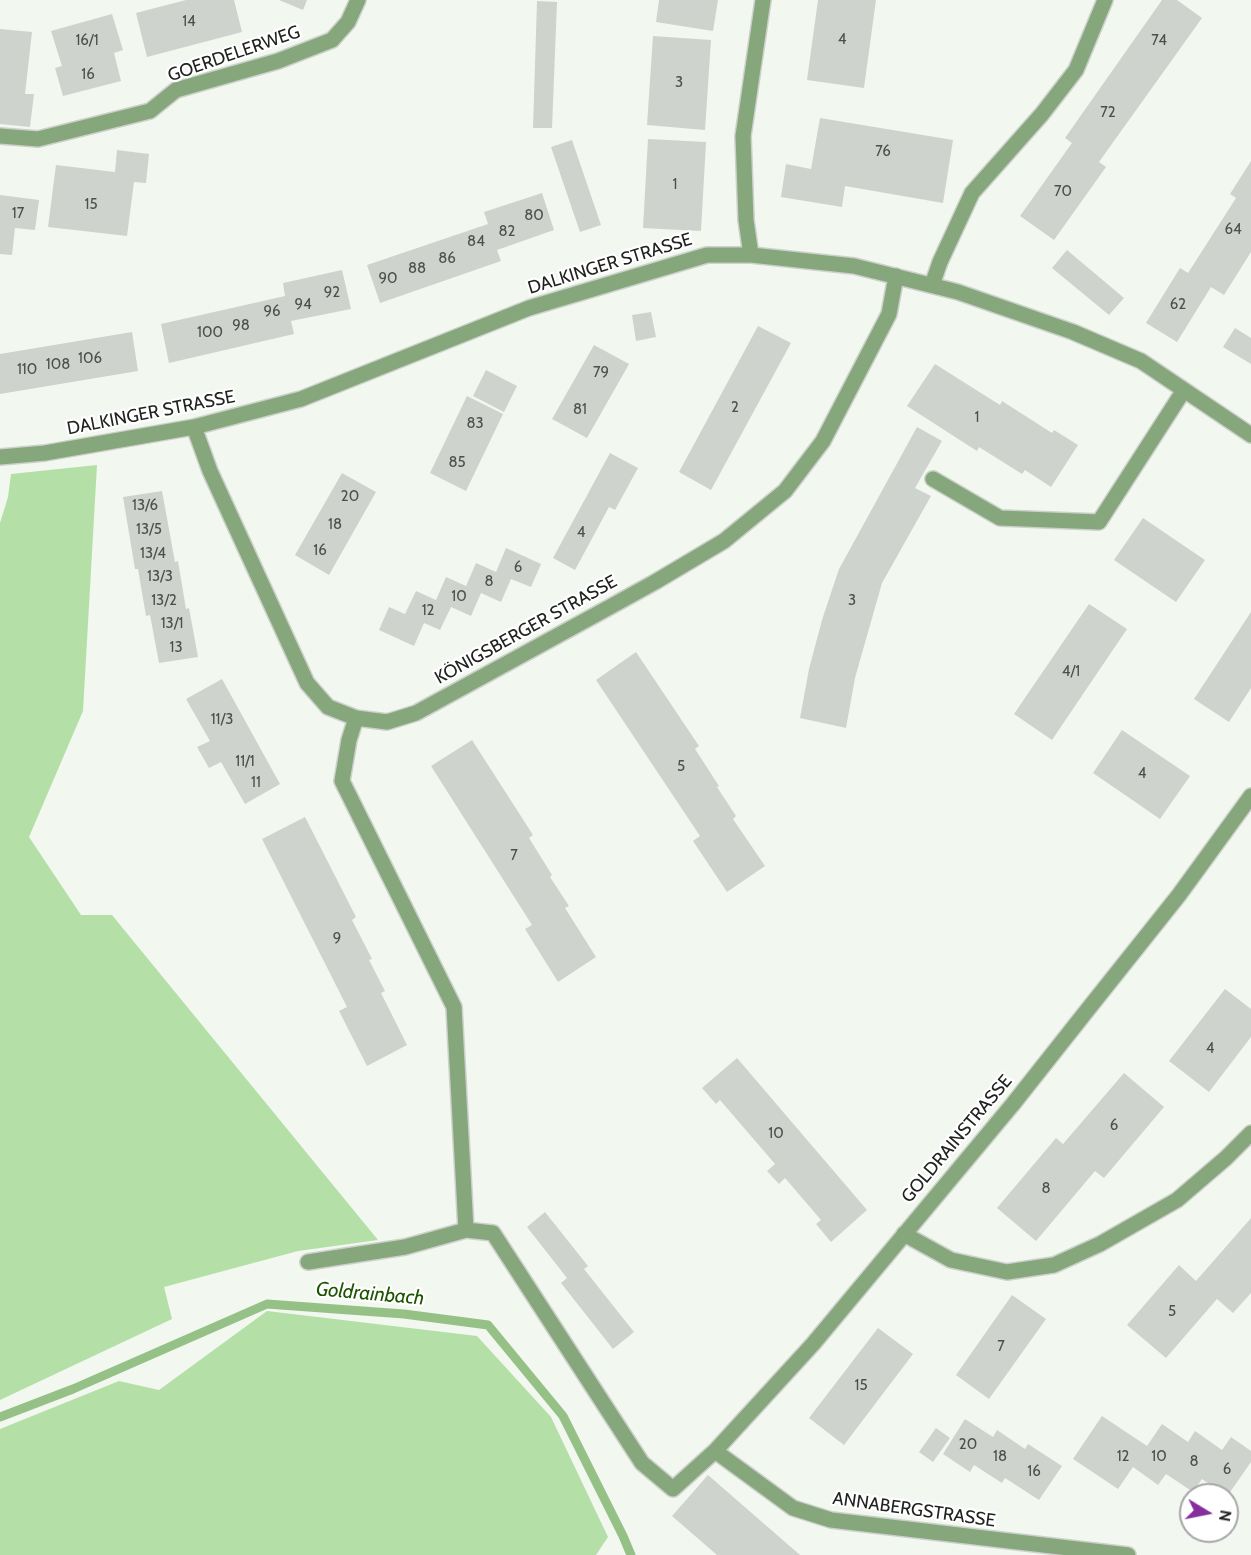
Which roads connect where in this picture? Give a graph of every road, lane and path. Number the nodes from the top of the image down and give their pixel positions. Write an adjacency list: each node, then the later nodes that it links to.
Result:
1 (358, 0): 4 (street, GOERDELERWEG)
2 (763, 0): 5 (street)
3 (1105, 0): 7 (street)
4 (0, 136)
5 (751, 255): 6 (street, DALKINGER STRASSE); 9 (street, DALKINGER STRASSE)
6 (896, 276): 7 (street, DALKINGER STRASSE); 13 (street, KÖNIGSBERGER STRASSE)
7 (932, 285): 8 (street, DALKINGER STRASSE)
8 (1184, 390): 10 (street, DALKINGER STRASSE); 12 (street)
9 (194, 427): 11 (street, DALKINGER STRASSE); 13 (street, KÖNIGSBERGER STRASSE)
10 (1251, 435)
11 (0, 457)
12 (933, 479)
13 (356, 718): 16 (street)
14 (1251, 796): 17 (street, GOLDRAINSTRASSE)
15 (1251, 1133): 17 (street)
16 (466, 1230): 18 (street); 19 (street, GOLDRAINSTRASSE)
17 (904, 1234): 19 (street, GOLDRAINSTRASSE)
18 (308, 1262)
19 (715, 1451): 20 (street, ANNABERGSTRASSE)
20 (1058, 1552): 21 (street, ANNABERGSTRASSE)
21 (1128, 1555)

